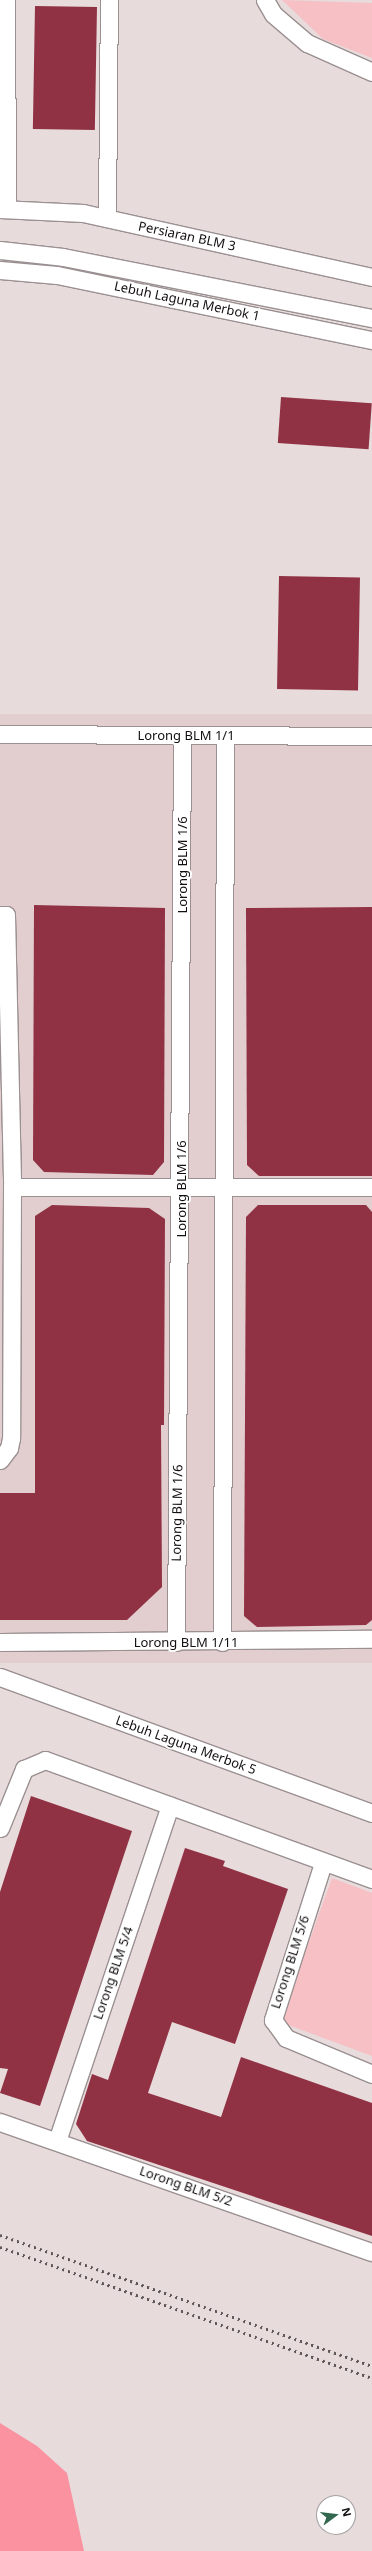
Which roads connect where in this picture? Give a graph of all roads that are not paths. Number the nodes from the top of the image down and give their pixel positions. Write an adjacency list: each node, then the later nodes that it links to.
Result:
1 (6, 0): 5 (street)
2 (109, 0): 6 (street)
3 (265, 0): 4 (street)
4 (372, 72)
5 (4, 209): 6 (street, Persiaran BLM 3)
6 (107, 218): 9 (street, Persiaran BLM 3)
7 (0, 250): 10 (street, Lebuh Laguna Merbok 1)
8 (0, 270): 11 (street, Lebuh Laguna Merbok 1)
9 (372, 277)
10 (372, 318)
11 (372, 340)
12 (0, 734): 13 (street, Lorong BLM 1/1)
13 (182, 736): 14 (street, Lorong BLM 1/1); 19 (street, Lorong BLM 1/6)
14 (225, 736): 15 (street, Lorong BLM 1/1); 17 (street)
15 (372, 736)
16 (0, 915): 18 (street)
17 (223, 1186): 19 (street); 20 (street); 25 (street)
18 (12, 1187): 19 (street); 21 (street)
19 (181, 1187): 24 (street, Lorong BLM 1/6)
20 (372, 1187)
21 (0, 1460)
22 (372, 1639): 25 (street, Lorong BLM 1/11)
23 (0, 1642): 24 (street, Lorong BLM 1/11)
24 (176, 1642): 25 (street, Lorong BLM 1/11)
25 (222, 1642)
26 (0, 1677): 28 (street, Lebuh Laguna Merbok 5)
27 (170, 1805): 29 (street); 30 (street); 34 (street, Lorong BLM 5/4)
28 (369, 1810)
29 (0, 1828)
30 (323, 1863): 31 (street); 32 (street, Lorong BLM 5/6)
31 (372, 1879)
32 (372, 2074)
33 (0, 2122): 34 (street, Lorong BLM 5/2)
34 (57, 2141): 35 (street, Lorong BLM 5/2)
35 (372, 2252)

